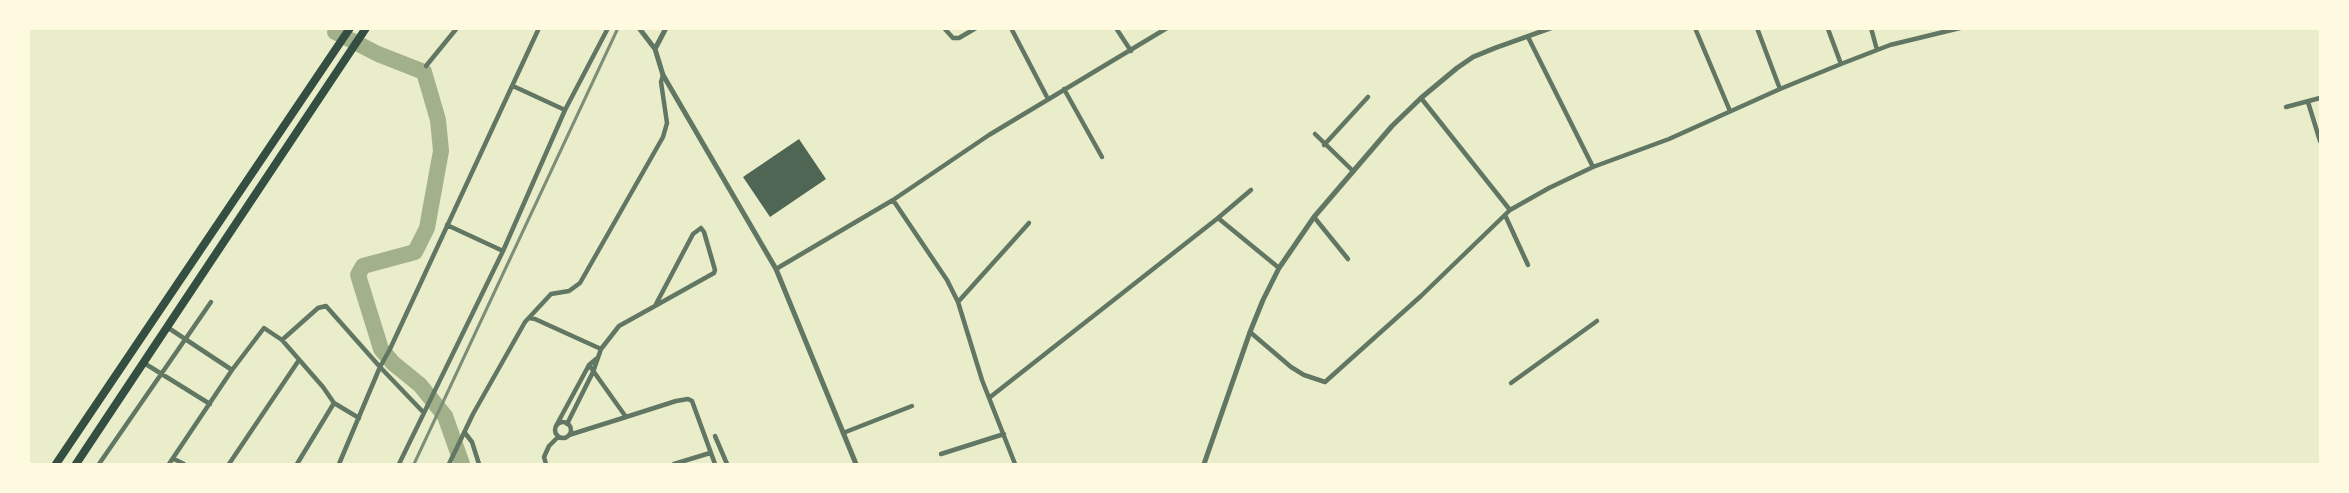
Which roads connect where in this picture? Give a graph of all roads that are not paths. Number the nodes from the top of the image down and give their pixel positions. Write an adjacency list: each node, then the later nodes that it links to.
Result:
1 (366, 28): 61 (highway)
2 (457, 28): 24 (street)
3 (539, 28): 26 (street)
4 (608, 28): 35 (street)
5 (639, 28): 20 (street)
6 (666, 28): 20 (street)
7 (944, 28): 8 (street)
8 (976, 28)
9 (1011, 28): 32 (street)
10 (1116, 28): 22 (street)
11 (1167, 28): 22 (street)
12 (1551, 28): 19 (street)
13 (1695, 28): 36 (street)
14 (1757, 28): 28 (street)
15 (1870, 28): 21 (street)
16 (1828, 29): 23 (street)
17 (1959, 29): 21 (street)
18 (349, 30): 95 (highway)
19 (1528, 37): 30 (street); 41 (street)
20 (656, 49): 25 (street)
21 (1877, 50): 23 (street)
22 (1131, 51): 27 (street)
23 (1841, 63): 28 (street)
24 (426, 66)
25 (663, 75): 55 (street); 59 (street)
26 (513, 86): 35 (street); 50 (street)
27 (1064, 89): 32 (street); 40 (street)
28 (1780, 89): 36 (street)
29 (1368, 97): 39 (street)
30 (1421, 98): 42 (street); 45 (street)
31 (2320, 98): 33 (street)
32 (1048, 99): 44 (street)
33 (2308, 102): 34 (street); 38 (street)
34 (2286, 108)
35 (565, 110): 51 (street)
36 (1730, 111): 41 (street)
37 (1315, 134): 39 (street)
38 (2320, 141)
39 (1324, 145): 42 (street)
40 (1102, 158)
41 (1593, 167): 45 (street)
42 (1353, 171): 47 (street)
43 (1251, 190): 48 (street)
44 (893, 200): 55 (street); 57 (street)
45 (1510, 210): 46 (street)
46 (1505, 215): 53 (street); 62 (street)
47 (1314, 217): 52 (street); 54 (street)
48 (1218, 218): 54 (street); 75 (street)
49 (1029, 223): 57 (street)
50 (447, 225): 51 (street); 70 (street)
51 (503, 251): 79 (street)
52 (1348, 259)
53 (1528, 265)
54 (1279, 268): 62 (street)
55 (776, 269): 85 (street)
56 (211, 302): 63 (street)
57 (958, 302): 75 (street)
58 (655, 306): 58 (street); 65 (street)
59 (529, 318): 65 (street); 84 (street)
60 (1597, 321): 74 (street)
61 (167, 327): 63 (street); 68 (highway)
62 (1250, 332): 110 (street)
63 (184, 339): 71 (street); 73 (street)
64 (282, 340): 67 (street); 70 (street); 71 (street)
65 (601, 349): 66 (street)
66 (596, 359): 69 (street); 72 (street)
67 (299, 360): 77 (street); 100 (street)
68 (144, 363): 73 (street); 96 (highway)
69 (589, 365): 72 (street); 83 (street)
70 (380, 367): 79 (street); 81 (street)
71 (232, 370): 76 (street)
72 (593, 372): 80 (street); 82 (street)
73 (161, 374): 76 (street); 97 (street)
74 (1511, 383)
75 (989, 398): 86 (street)
76 (210, 404): 92 (street)
77 (334, 404): 81 (street); 93 (street)
78 (912, 406): 85 (street)
79 (424, 413): 102 (street)
80 (626, 417): 87 (street); 90 (street)
81 (359, 418): 101 (street)
82 (567, 424): 83 (street); 87 (street)
83 (556, 426): 89 (street)
84 (465, 433): 94 (street); 103 (street)
85 (843, 433): 108 (street)
86 (1004, 434): 91 (street); 109 (street)
87 (569, 435): 89 (street)
88 (715, 436): 107 (street)
89 (558, 437): 104 (street)
90 (710, 453): 105 (street); 106 (street)
91 (941, 454)
92 (174, 459): 98 (street); 99 (street)
93 (298, 464)
94 (449, 464)
95 (56, 465)
96 (76, 465)
97 (99, 465)
98 (170, 465)
99 (184, 465)
100 (229, 465)
101 (339, 465)
102 (399, 465)
103 (478, 465)
104 (546, 465)
105 (674, 465)
106 (715, 465)
107 (727, 465)
108 (856, 465)
109 (1015, 465)
110 (1204, 465)

